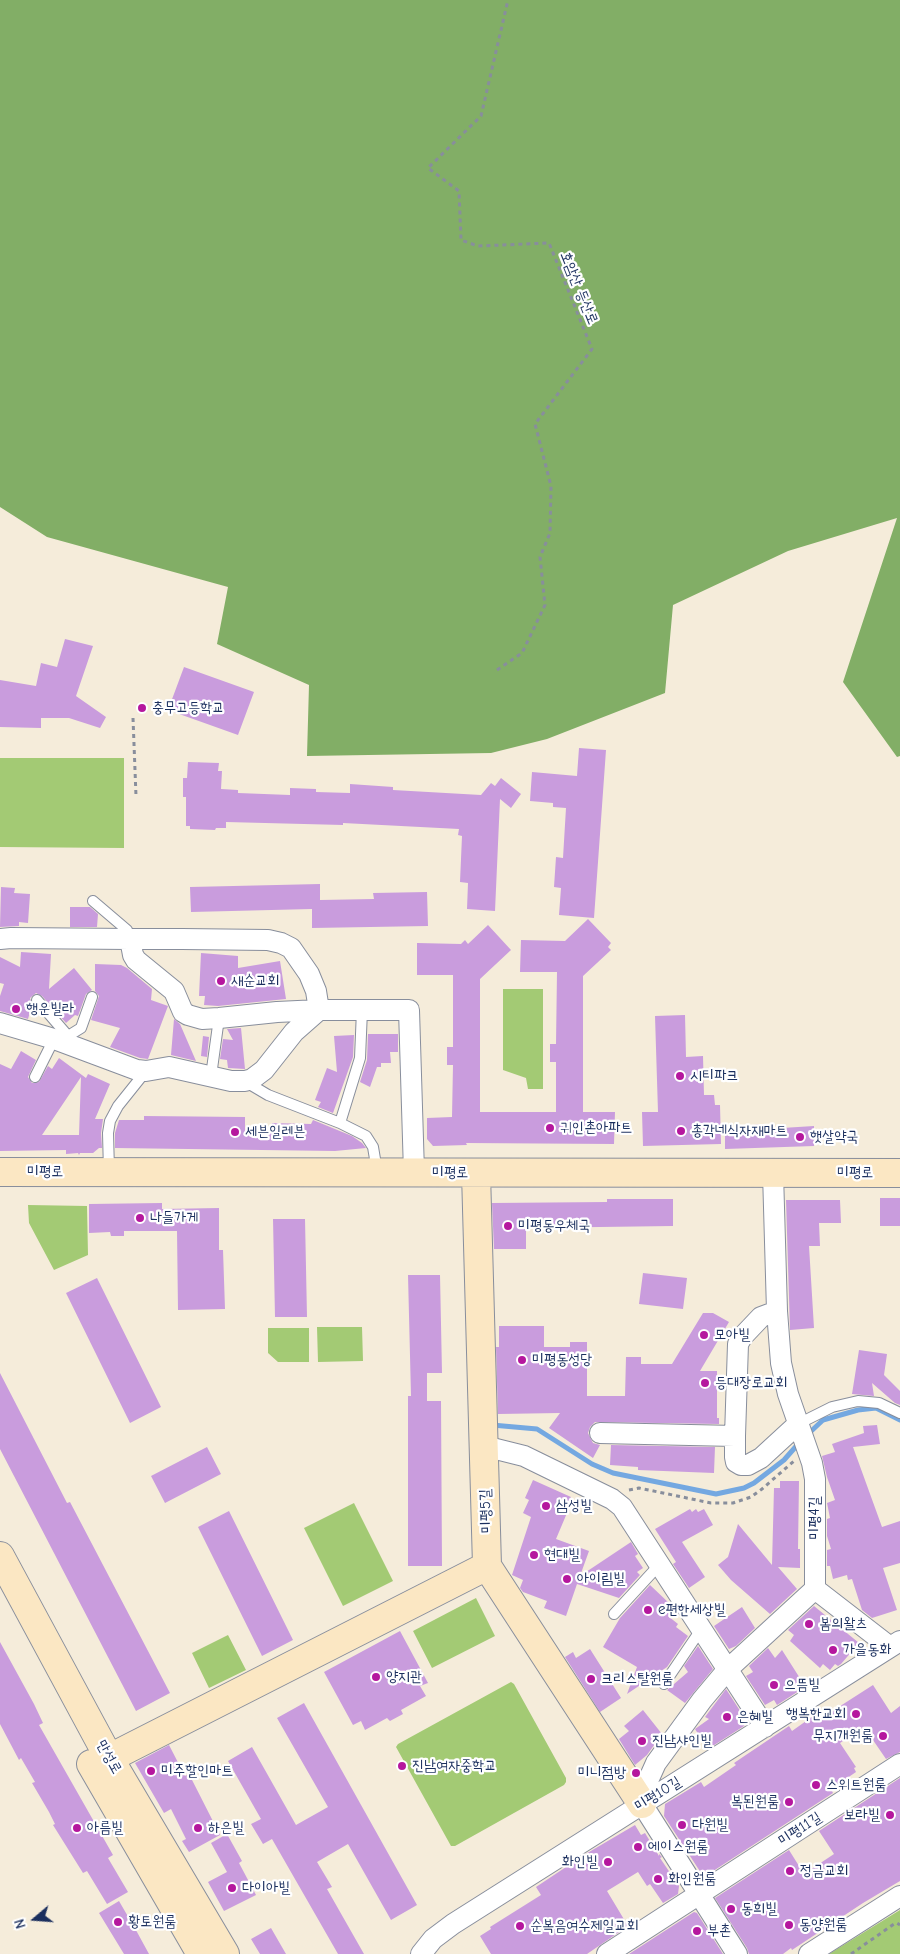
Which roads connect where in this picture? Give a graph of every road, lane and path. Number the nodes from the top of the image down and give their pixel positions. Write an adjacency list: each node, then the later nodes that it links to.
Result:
1 (508, 0): 2 (path, 호암산 등산로)
2 (497, 670)
3 (133, 718): 4 (path)
4 (136, 796)
5 (93, 901): 7 (lane)
6 (0, 939): 7 (street)
7 (130, 939): 10 (street); 12 (street)
8 (92, 997): 14 (lane)
9 (37, 1000): 14 (lane)
10 (319, 1010): 11 (street); 12 (street); 18 (street)
11 (362, 1010): 19 (lane); 23 (street)
12 (219, 1018): 16 (lane)
13 (0, 1023): 14 (street)
14 (60, 1039): 15 (street); 17 (lane)
15 (146, 1072): 16 (street); 21 (lane)
16 (211, 1076): 18 (street)
17 (35, 1077)
18 (245, 1082): 19 (lane)
19 (340, 1123): 22 (lane)
20 (0, 1172): 21 (street, 미평로)
21 (109, 1172): 22 (street, 미평로)
22 (378, 1172): 23 (street, 미평로)
23 (414, 1172): 24 (street, 미평로)
24 (476, 1173): 25 (street, 미평로); 32 (street, 미평5길)
25 (773, 1173): 26 (street, 미평로); 27 (street, 미평4길)
26 (900, 1173)
27 (777, 1311): 30 (street); 31 (street, 미평4길)
28 (900, 1413): 31 (lane)
29 (600, 1433): 30 (street)
30 (735, 1436): 31 (street)
31 (803, 1437): 33 (path); 37 (street, 미평4길)
32 (484, 1446): 33 (street); 36 (street, 미평5길)
33 (612, 1499): 35 (street)
34 (0, 1556): 45 (street, 만성로)
35 (660, 1564): 39 (lane); 40 (street)
36 (487, 1566): 45 (street); 47 (street)
37 (815, 1589): 41 (street); 42 (street)
38 (0, 1593): 45 (street, 만성로)
39 (614, 1614)
40 (702, 1628): 42 (street); 43 (lane)
41 (895, 1644): 44 (street, 미평10길)
42 (728, 1669): 44 (street); 47 (street)
43 (664, 1684)
44 (765, 1727): 47 (street, 미평10길)
45 (101, 1762): 51 (street, 만성로); 52 (street, 만성로)
46 (900, 1764): 48 (street, 미평11길)
47 (642, 1804): 48 (street); 53 (street, 미평10길)
48 (699, 1894): 54 (street); 55 (street)
49 (900, 1896): 56 (street)
50 (900, 1925): 57 (path)
51 (201, 1954)
52 (225, 1954)
53 (421, 1954)
54 (607, 1954)
55 (737, 1954)
56 (809, 1954)
57 (851, 1954)

